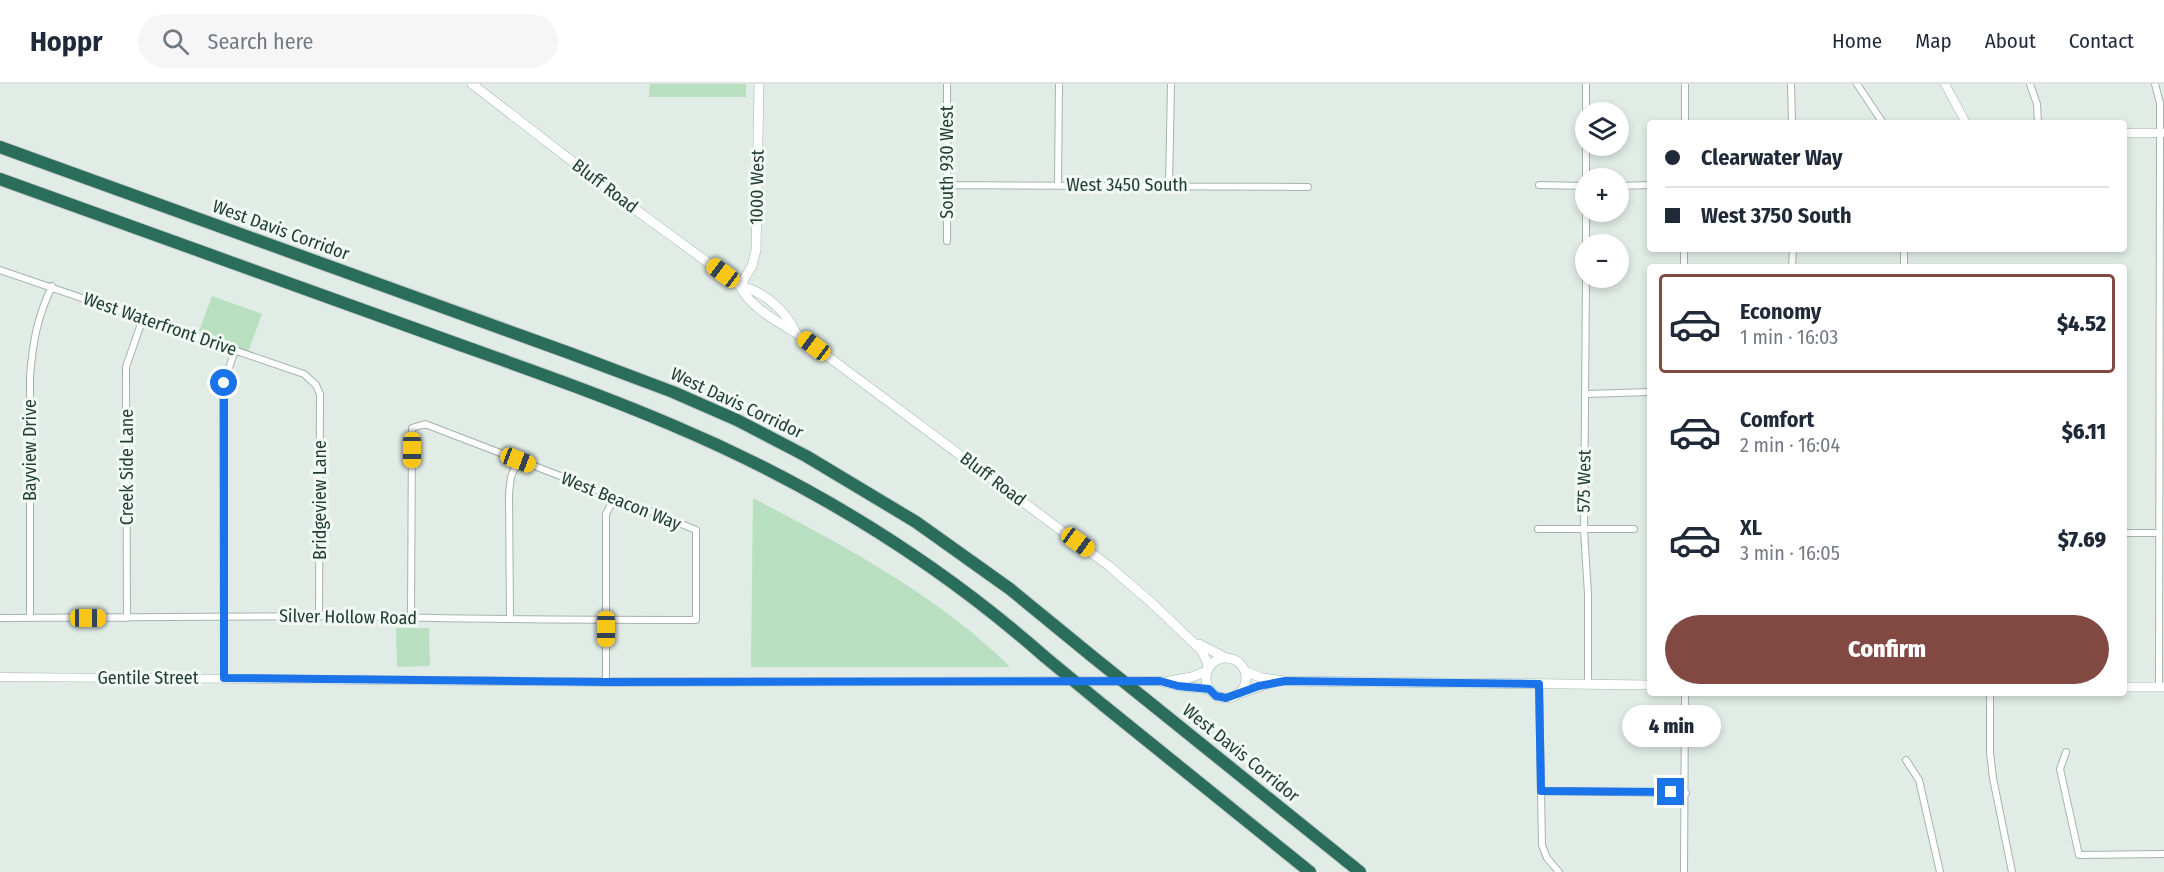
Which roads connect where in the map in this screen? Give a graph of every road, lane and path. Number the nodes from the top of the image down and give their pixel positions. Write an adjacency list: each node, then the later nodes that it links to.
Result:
1 (472, 84): 34 (main road, Bluff Road)
2 (759, 84): 34 (main road, 1000 West)
3 (947, 84): 24 (street, South 930 West)
4 (1059, 84): 23 (street)
5 (1171, 84): 25 (street)
6 (1586, 84): 13 (street)
7 (1685, 84): 14 (street)
8 (1791, 84): 15 (street)
9 (1857, 84): 16 (street)
10 (1945, 84): 17 (street)
11 (2030, 84): 18 (street)
12 (2155, 84): 20 (street)
13 (1586, 102)
14 (1685, 120)
15 (1792, 120)
16 (1881, 120)
17 (1964, 120)
18 (2038, 120)
19 (2127, 133): 20 (street)
20 (2162, 133): 37 (street)
21 (0, 147): 82 (highway, West Davis Corridor, bridge)
22 (0, 179): 81 (highway, bridge)
23 (1058, 184): 24 (street, West 3450 South); 25 (street, West 3450 South)
24 (947, 185): 31 (street, South 930 West)
25 (1169, 185): 28 (street, West 3450 South)
26 (1539, 185): 29 (street)
27 (1647, 185): 30 (street)
28 (1308, 186)
29 (1575, 186)
30 (1629, 186)
31 (947, 241)
32 (0, 270): 33 (street, West Waterfront Drive)
33 (52, 286): 36 (street, West Waterfront Drive); 52 (street, Bayview Drive)
34 (740, 286): 58 (main road, Bluff Road)
35 (1586, 288): 41 (street, 575 West)
36 (143, 318): 38 (street, West Waterfront Drive); 53 (street, Creek Side Lane)
37 (2162, 333): 48 (street)
38 (235, 350): 39 (street, West Waterfront Drive); 49 (street)
39 (316, 384): 50 (street, Bridgeview Lane)
40 (1647, 392): 41 (street)
41 (1586, 394): 46 (street, 575 West)
42 (518, 460): 43 (street, West Beacon Way); 54 (street, West Beacon Way); 55 (street)
43 (615, 497): 56 (street); 57 (street, West Beacon Way)
44 (1538, 529): 46 (street)
45 (1634, 529): 46 (street)
46 (1584, 530): 68 (street, 575 West)
47 (2127, 532): 48 (street)
48 (2159, 533): 71 (street)
49 (222, 616): 50 (street, Silver Hollow Road); 53 (street, Silver Hollow Road); 63 (street)
50 (319, 616): 54 (street, Silver Hollow Road)
51 (0, 618): 52 (street, Silver Hollow Road)
52 (30, 618): 53 (street, Silver Hollow Road)
53 (127, 618)
54 (411, 618): 55 (street, Silver Hollow Road)
55 (510, 619): 56 (street, Silver Hollow Road)
56 (606, 620): 57 (street, Silver Hollow Road); 66 (street)
57 (696, 620)
58 (1184, 634): 59 (main road, Bluff Road); 60 (main road, Bluff Road)
59 (1226, 658): 60 (main road); 61 (main road)
60 (1208, 670): 64 (main road, Gentile Street); 72 (main road)
61 (1245, 671): 65 (main road); 73 (main road)
62 (0, 677): 63 (street, Gentile Street)
63 (224, 678): 66 (street, Gentile Street)
64 (1160, 681): 66 (street, Gentile Street); 72 (main road, Gentile Street)
65 (1285, 681): 67 (main road); 73 (main road)
66 (606, 682)
67 (1539, 684): 68 (main road); 78 (street)
68 (1588, 684): 69 (main road)
69 (1647, 685)
70 (2127, 687): 71 (main road)
71 (2162, 687)
72 (1209, 689): 73 (main road)
73 (1239, 693)
74 (1685, 696): 79 (street)
75 (1990, 696): 86 (street)
76 (2066, 752): 80 (street)
77 (1906, 760): 85 (street)
78 (1541, 791): 79 (street); 83 (street)
79 (1686, 793): 84 (street)
80 (2164, 854)
81 (1310, 872)
82 (1359, 872)
83 (1559, 872)
84 (1684, 872)
85 (1940, 872)
86 (2012, 872)

